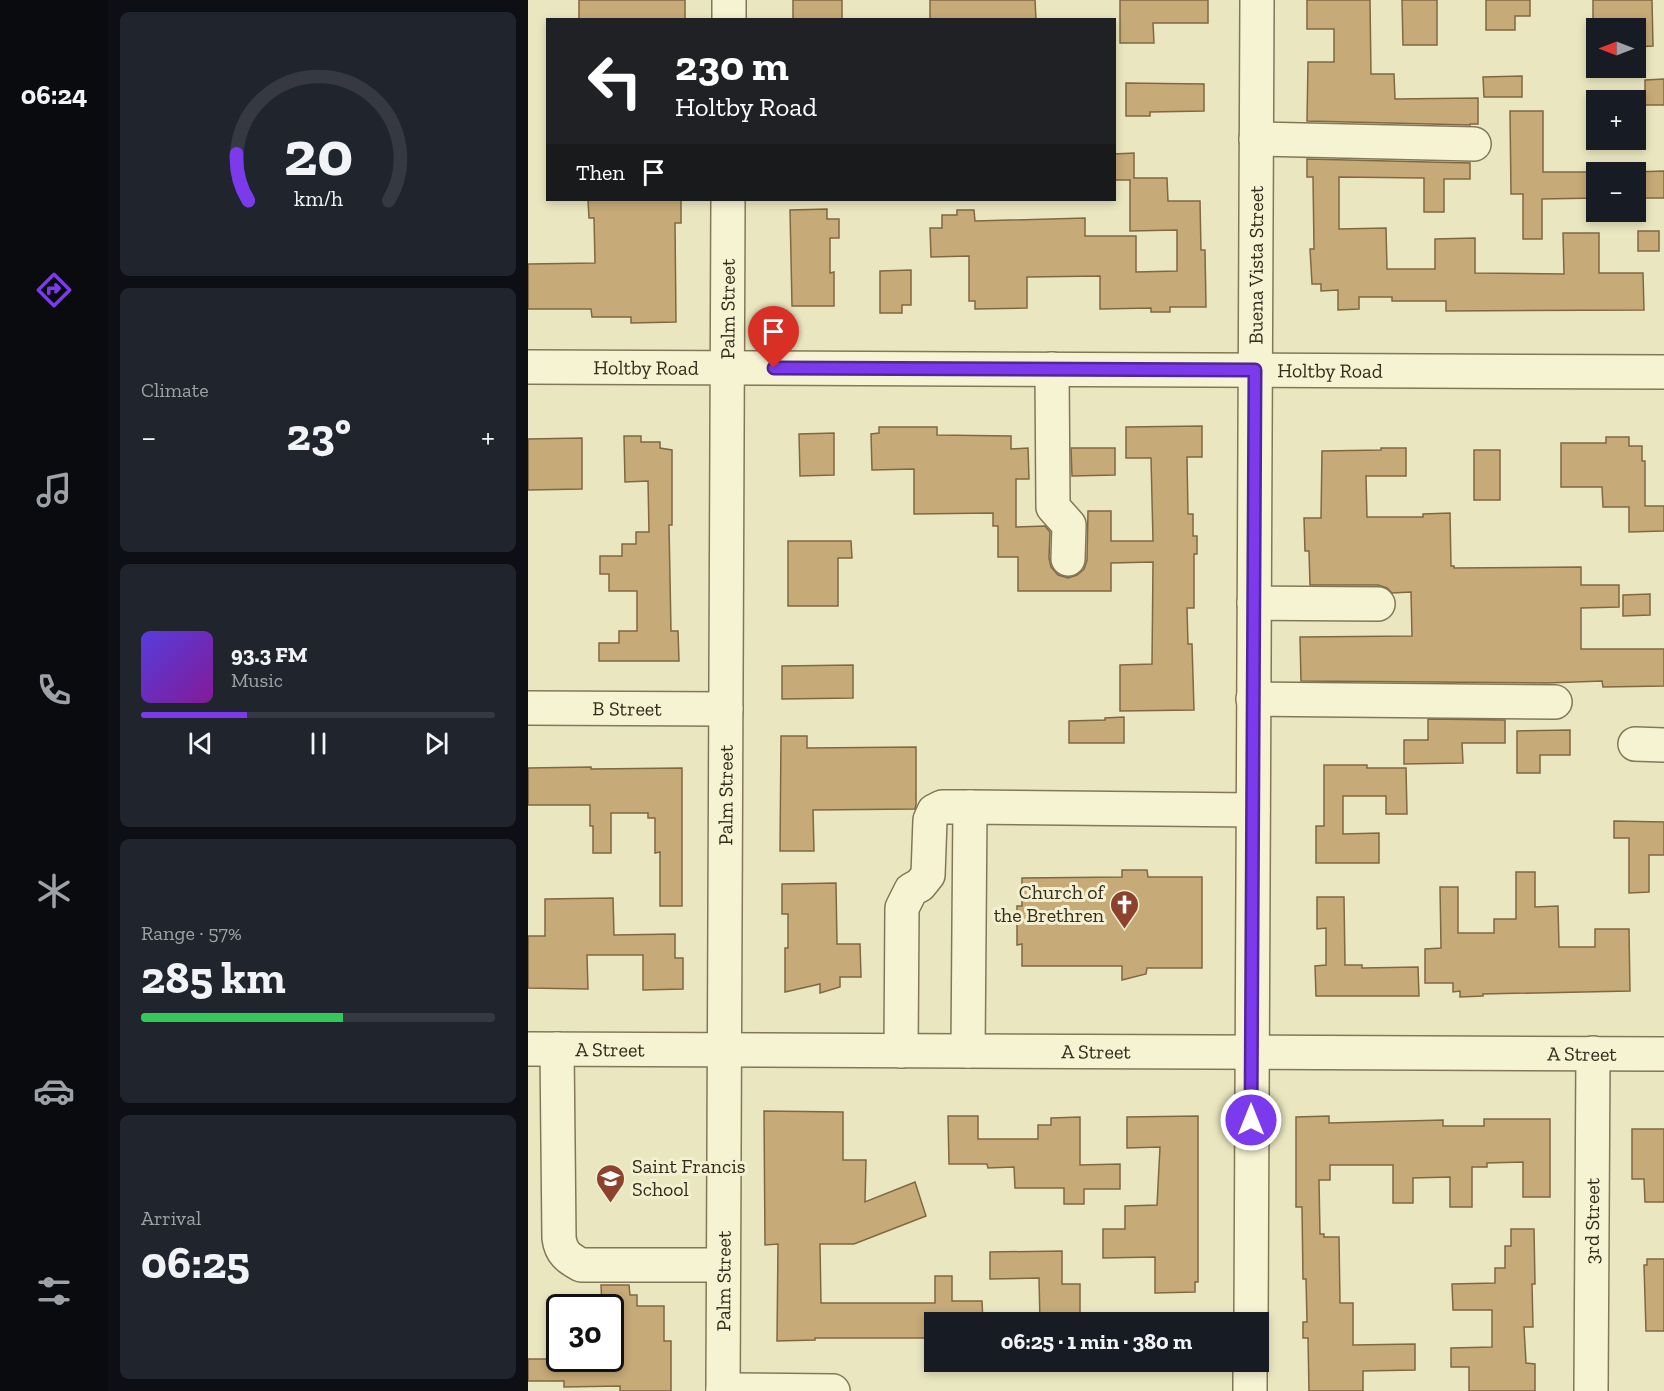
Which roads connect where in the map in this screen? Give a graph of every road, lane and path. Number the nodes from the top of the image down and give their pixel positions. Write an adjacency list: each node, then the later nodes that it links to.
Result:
1 (729, 0): 3 (street)
2 (1257, 0): 4 (street, Buena Vista Street)
3 (729, 18)
4 (1256, 139): 5 (street); 10 (street, Buena Vista Street)
5 (1474, 144)
6 (728, 201): 8 (street, Palm Street)
7 (528, 367): 8 (street, Holtby Road)
8 (727, 368): 9 (street, Holtby Road); 18 (street, Palm Street)
9 (1052, 369): 10 (street, Holtby Road); 12 (street)
10 (1255, 370): 11 (street, Holtby Road); 13 (street, Buena Vista Street)
11 (1664, 372)
12 (1068, 559)
13 (1254, 603): 14 (street); 15 (street, Buena Vista Street)
14 (1378, 604)
15 (1254, 699): 16 (street); 20 (street, Buena Vista Street)
16 (1555, 702)
17 (528, 708): 18 (street, B Street)
18 (726, 709): 22 (street, Palm Street)
19 (970, 807): 20 (street); 23 (street); 24 (street)
20 (1253, 810): 25 (street, Buena Vista Street)
21 (543, 1049): 22 (street, A Street); 28 (street)
22 (724, 1050): 23 (street, A Street); 28 (street, Palm Street)
23 (900, 1050): 24 (street, A Street)
24 (968, 1051): 25 (street, A Street)
25 (1252, 1052): 26 (street, A Street); 29 (street, Buena Vista Street)
26 (1593, 1053): 27 (street, A Street); 34 (street, 3rd Street)
27 (1664, 1054)
28 (723, 1265): 31 (street, Palm Street)
29 (1251, 1312)
30 (1250, 1372): 33 (street)
31 (723, 1391): 32 (street)
32 (833, 1391)
33 (1250, 1391)
34 (1591, 1391)

